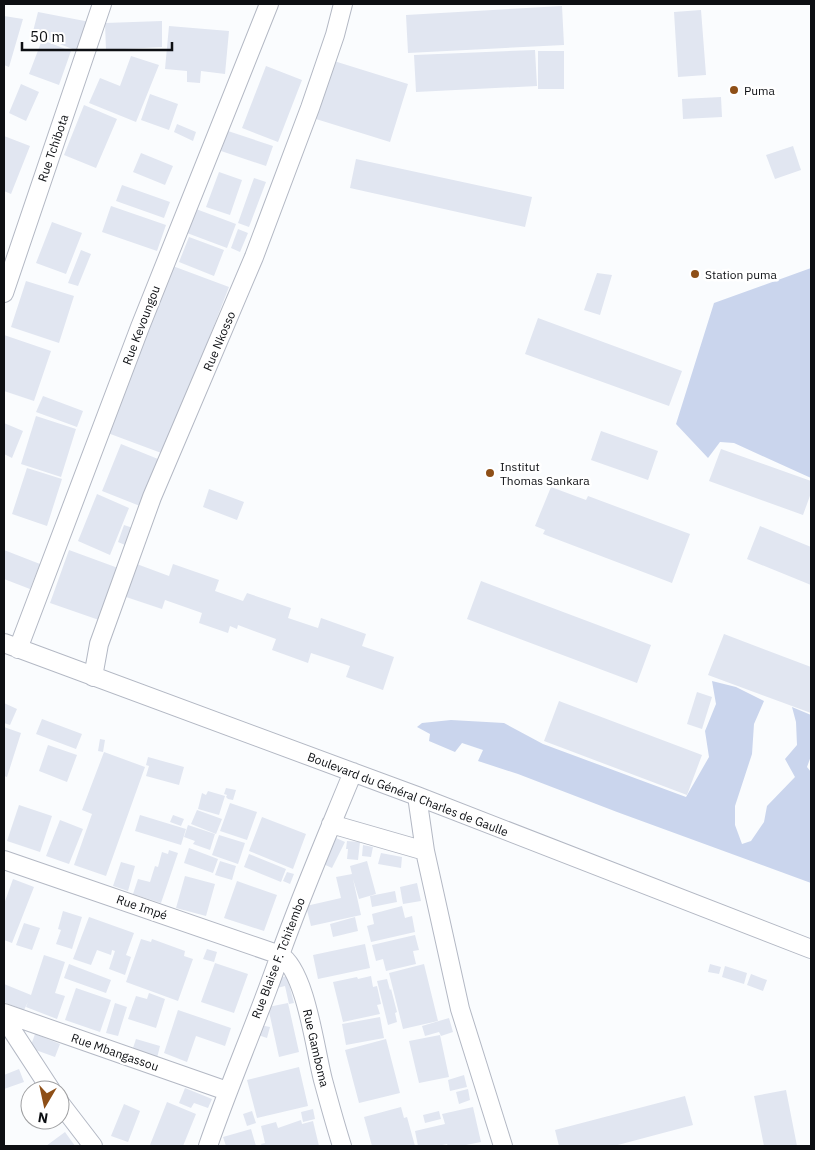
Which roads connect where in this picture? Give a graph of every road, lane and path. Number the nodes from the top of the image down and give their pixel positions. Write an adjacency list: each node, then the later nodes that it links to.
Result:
1 (102, 4): 4 (street, Rue Tchibota)
2 (269, 4): 5 (street, Rue Kevoungou)
3 (343, 4): 6 (street, Rue Nkosso)
4 (4, 293)
5 (11, 646): 6 (street, Boulevard du Général Charles de Gaulle)
6 (93, 677): 7 (street, Boulevard du Général Charles de Gaulle)
7 (353, 772): 8 (street, Boulevard du Général Charles de Gaulle); 9 (street, Rue Blaise F. Tchitembo)
8 (417, 796): 10 (street); 12 (street, Boulevard du Général Charles de Gaulle)
9 (331, 824): 10 (street); 13 (street, Rue Blaise F. Tchitembo)
10 (425, 851): 22 (street)
11 (4, 860): 13 (street, Rue Impé)
12 (811, 949)
13 (280, 955): 17 (street, Rue Blaise F. Tchitembo); 21 (street, Rue Gamboma)
14 (4, 1013): 17 (street, Rue Mbangassou)
15 (4, 1018): 16 (street)
16 (44, 1080)
17 (227, 1091): 20 (street, Rue Blaise F. Tchitembo)
18 (70, 1116): 19 (street)
19 (93, 1146)
20 (208, 1146)
21 (342, 1146)
22 (503, 1146)

